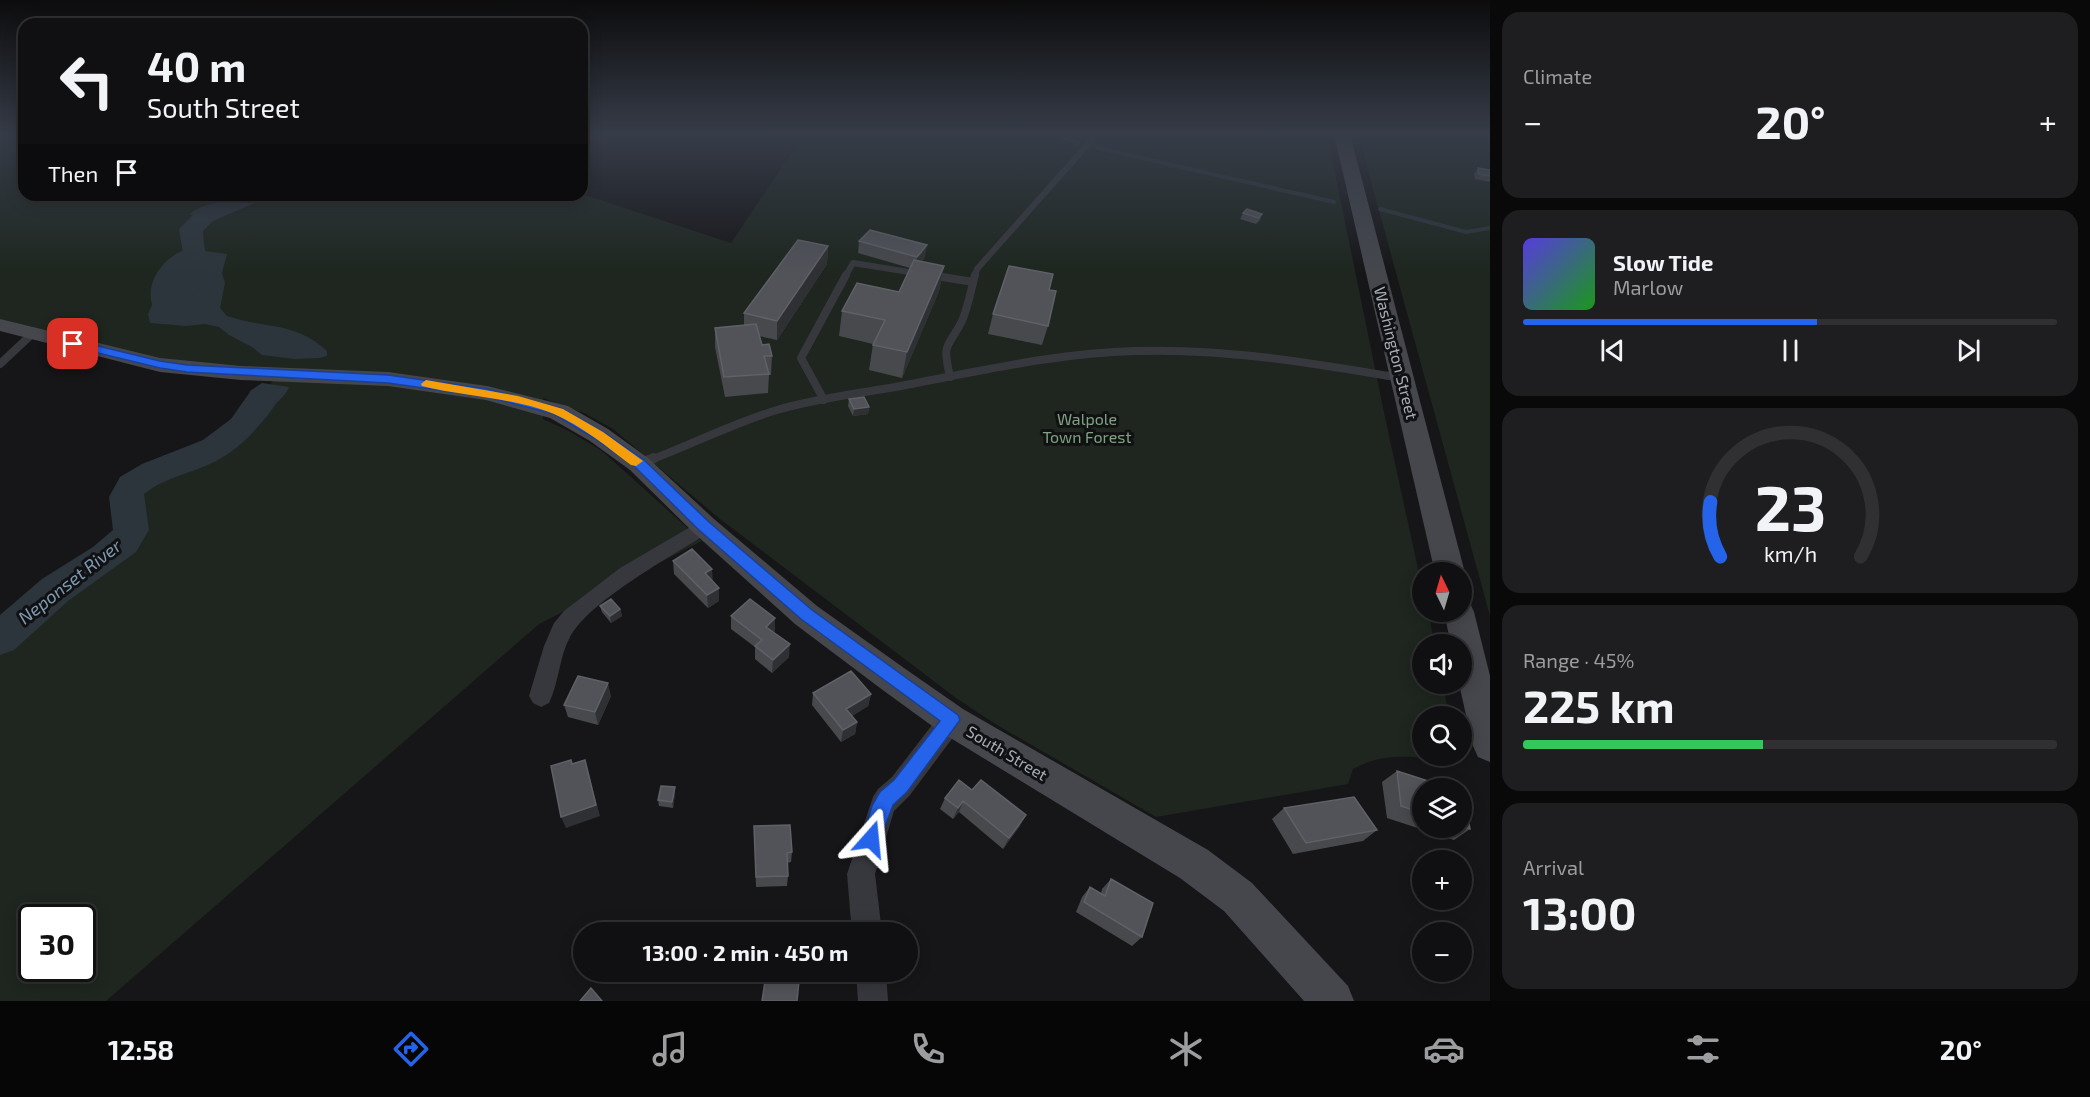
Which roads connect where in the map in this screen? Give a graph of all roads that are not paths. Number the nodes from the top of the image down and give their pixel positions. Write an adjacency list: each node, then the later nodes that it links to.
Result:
1 (1055, 181): 3 (lane)
2 (1353, 181): 8 (street, Washington Street)
3 (973, 282): 7 (lane); 9 (lane)
4 (0, 326): 5 (street, South Street)
5 (32, 334): 6 (lane); 10 (street, South Street)
6 (0, 364)
7 (950, 377): 8 (lane); 9 (lane)
8 (1401, 378): 12 (street, Washington Street)
9 (824, 400): 10 (lane)
10 (639, 464): 11 (street, South Street)
11 (704, 526): 14 (street); 15 (street, South Street)
12 (1447, 562)
13 (1461, 622): 16 (street)
14 (541, 696)
15 (951, 720): 17 (street); 20 (street, South Street)
16 (1490, 746)
17 (866, 922)
18 (872, 982): 19 (street)
19 (873, 1001)
20 (1333, 1001)

